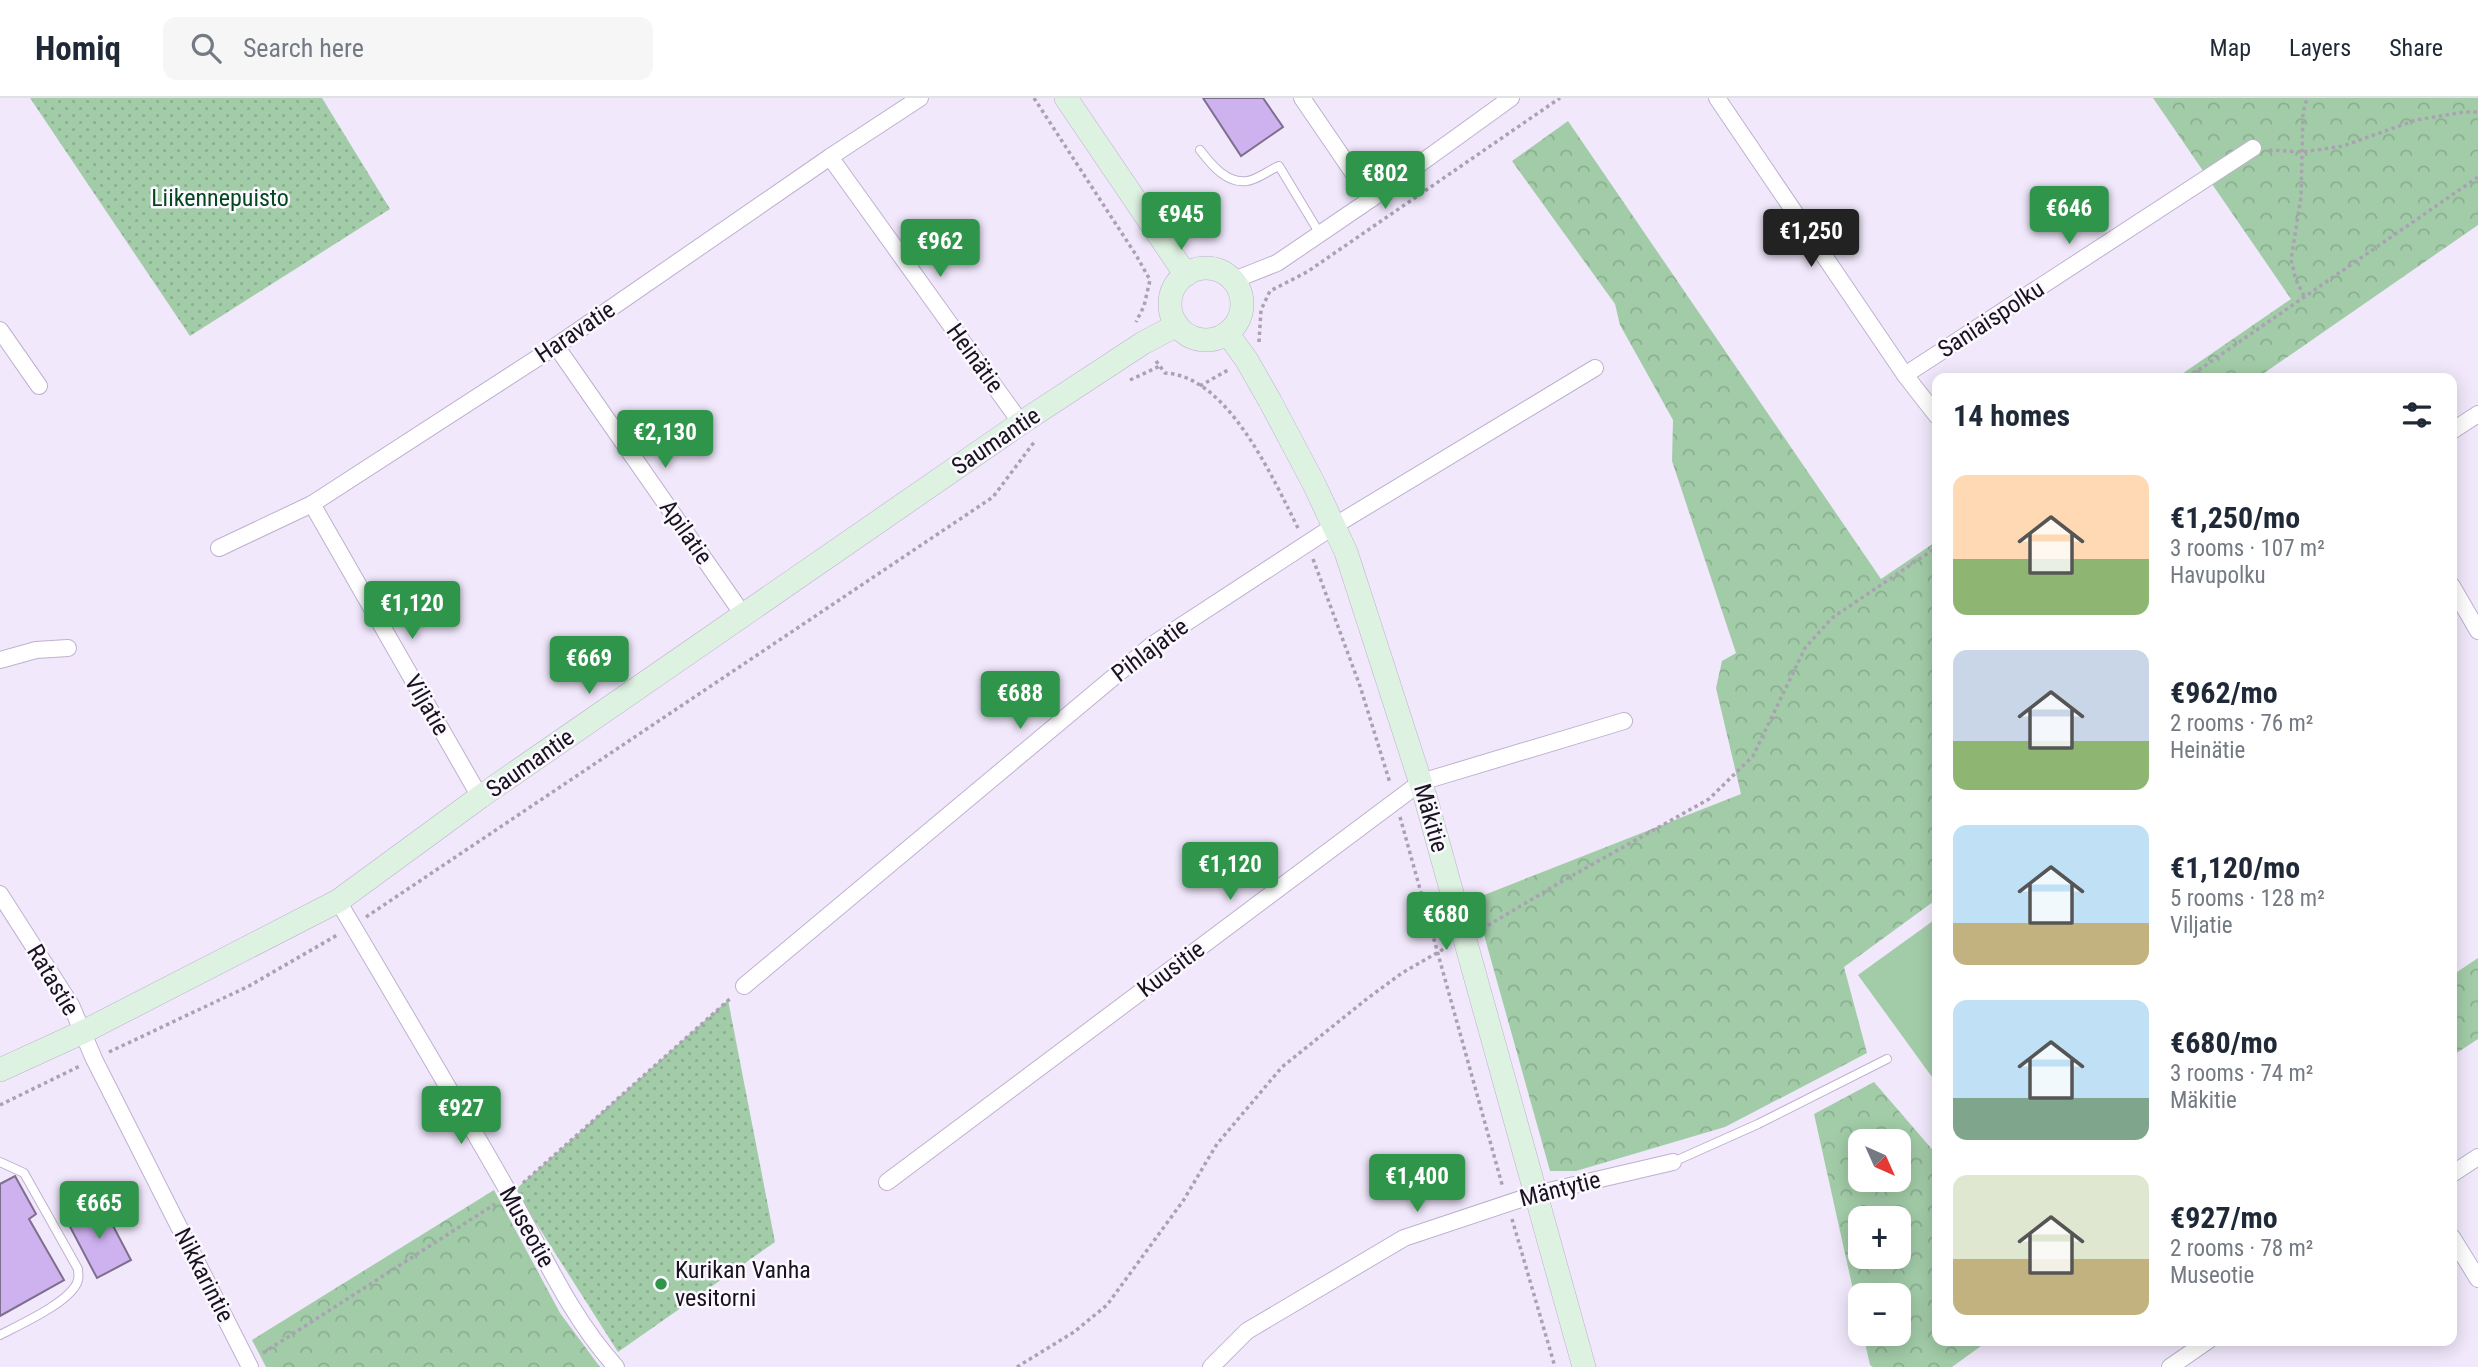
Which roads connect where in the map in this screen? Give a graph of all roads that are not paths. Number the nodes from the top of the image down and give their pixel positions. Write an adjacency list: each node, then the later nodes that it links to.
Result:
1 (920, 98): 8 (street, Haravatie)
2 (1066, 98): 11 (street)
3 (1302, 98): 9 (street)
4 (1511, 98): 9 (street)
5 (1717, 98): 18 (street)
6 (2253, 148): 18 (street, Saniaispolku)
7 (1200, 150): 10 (lane)
8 (830, 157): 16 (street, Haravatie); 23 (street, Heinätie)
9 (1371, 199): 10 (street)
10 (1320, 234): 12 (street)
11 (1186, 275): 12 (street); 13 (street)
12 (1234, 280): 15 (street)
13 (1177, 325): 15 (street); 23 (street, Saumantie)
14 (0, 330): 19 (street)
15 (1227, 333): 25 (street, Mäkitie)
16 (556, 346): 24 (street, Haravatie); 28 (street, Apilatie)
17 (1595, 368): 25 (street, Pihlajatie)
18 (1905, 375): 20 (street)
19 (39, 386)
20 (1932, 410)
21 (2478, 414): 22 (street)
22 (2457, 428)
23 (1029, 430): 28 (street, Saumantie)
24 (312, 503): 26 (street, Haravatie); 34 (street, Viljatie)
25 (1334, 526): 33 (street, Mäkitie); 37 (street, Pihlajatie)
26 (219, 548)
27 (2457, 595): 29 (street)
28 (744, 615): 34 (street, Saumantie)
29 (2478, 631)
30 (68, 648): 31 (street)
31 (0, 660)
32 (1624, 721): 33 (street, Kuusitie)
33 (1421, 782): 45 (street, Kuusitie); 46 (street, Mäkitie)
34 (480, 797): 36 (street, Saumantie)
35 (0, 894): 38 (street, Ratastie)
36 (338, 901): 38 (street, Saumantie); 52 (street, Museotie)
37 (744, 986)
38 (83, 1032): 40 (street, Saumantie); 51 (street, Nikkarintie)
39 (1887, 1059): 43 (lane, Mäntytie)
40 (0, 1070)
41 (2478, 1157): 44 (street)
42 (0, 1162): 49 (lane)
43 (1673, 1162): 46 (street, Mäntytie)
44 (2457, 1171)
45 (887, 1182)
46 (1536, 1194): 53 (street, Mäntytie); 54 (street, Mäkitie)
47 (2457, 1245): 48 (street)
48 (2478, 1279)
49 (0, 1335)
50 (2200, 1346): 55 (street)
51 (250, 1367)
52 (616, 1367)
53 (1211, 1367)
54 (1584, 1367)
55 (2170, 1367)

